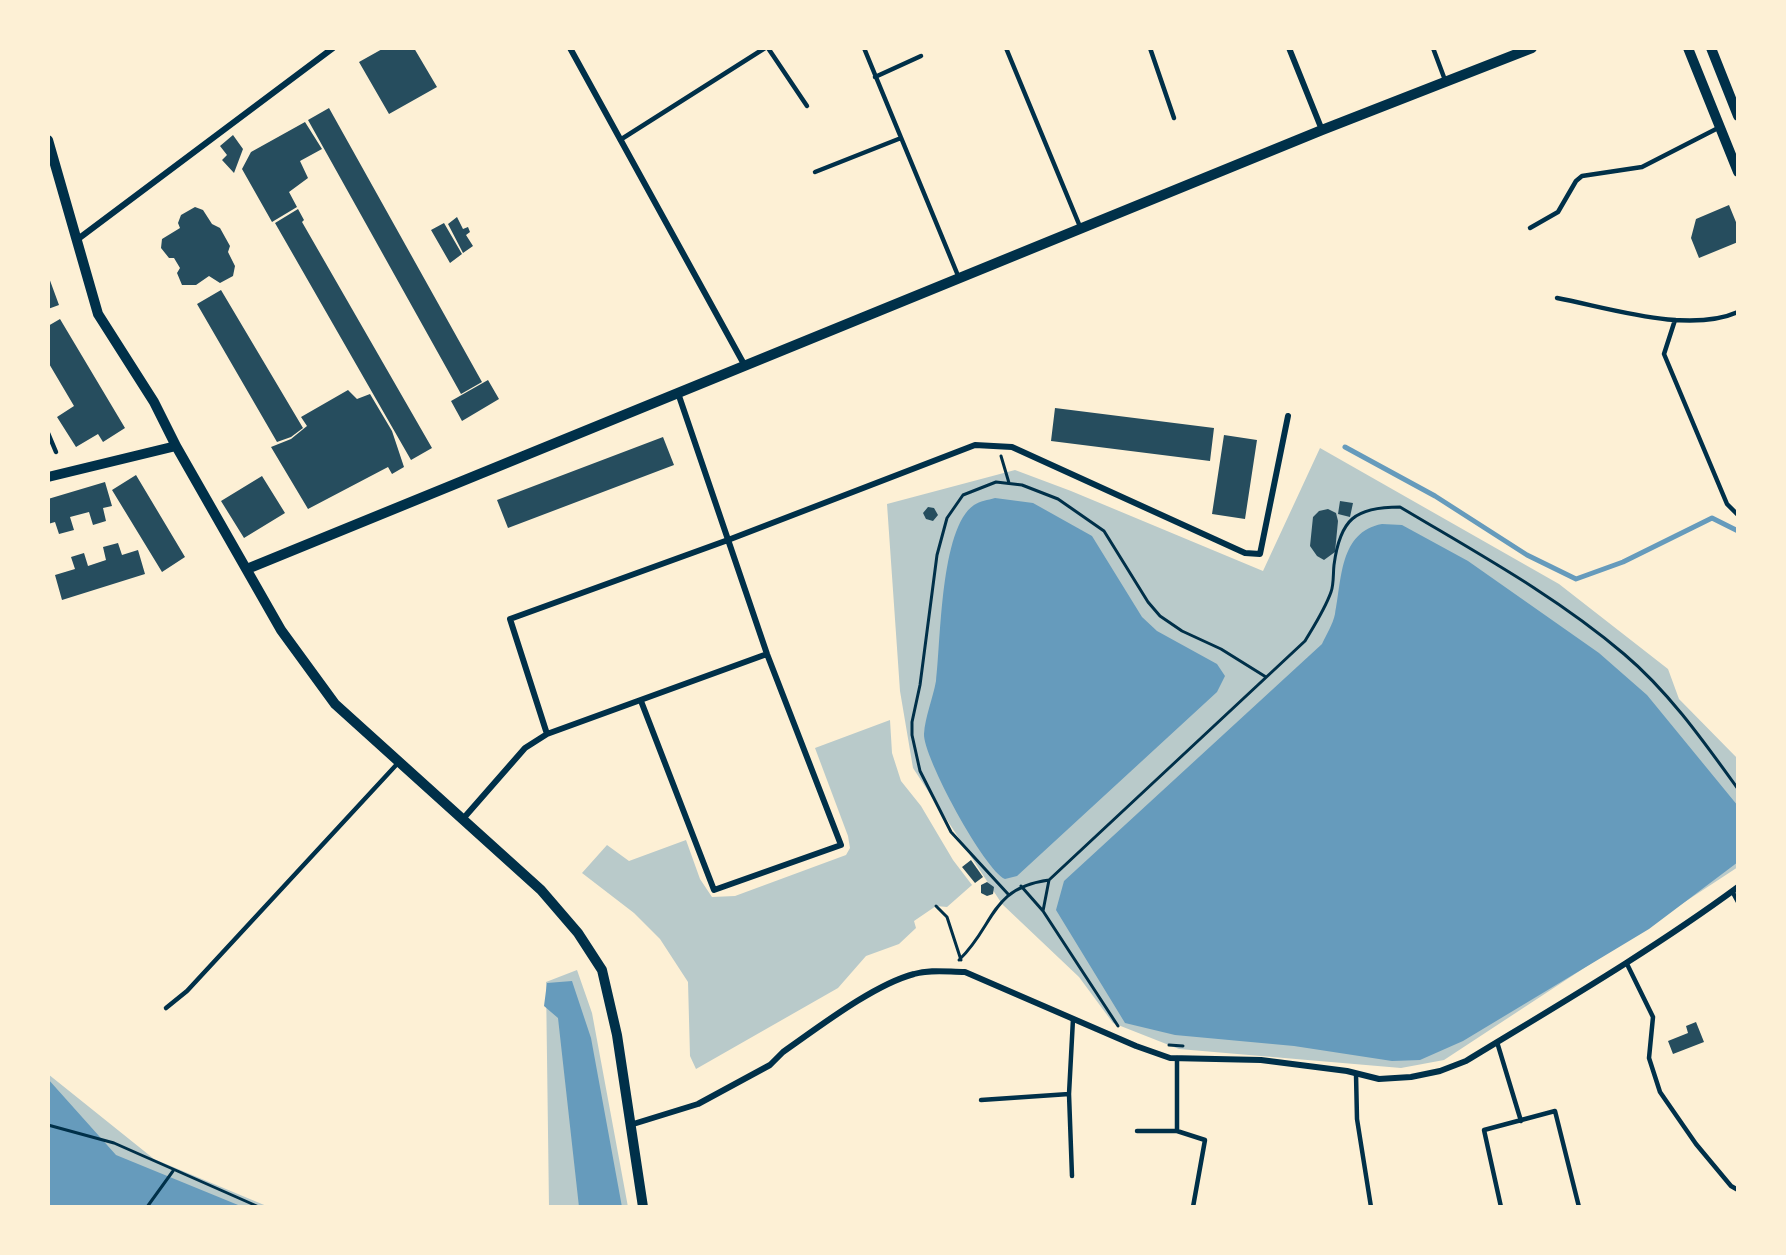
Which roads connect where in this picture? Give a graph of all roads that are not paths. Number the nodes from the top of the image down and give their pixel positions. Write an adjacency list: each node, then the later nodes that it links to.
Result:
1 (333, 48): 27 (street)
2 (570, 48): 22 (street)
3 (767, 48): 15 (lane); 22 (lane)
4 (864, 48): 13 (lane)
5 (1006, 48): 26 (lane)
6 (1150, 48): 17 (lane)
7 (1289, 48): 19 (street)
8 (1433, 48): 14 (lane)
9 (1532, 48): 14 (street)
10 (1688, 48): 18 (street)
11 (1711, 48): 16 (street)
12 (921, 56): 13 (lane)
13 (875, 76): 20 (lane)
14 (1445, 80): 19 (street)
15 (807, 106)
16 (1738, 116)
17 (1174, 118)
18 (1720, 127): 24 (street); 25 (lane)
19 (1322, 130): 26 (street)
20 (901, 138): 23 (lane); 28 (lane)
21 (48, 140): 27 (street)
22 (620, 140): 32 (street)
23 (816, 172)
24 (1738, 172)
25 (1530, 228)
26 (1081, 229): 28 (street)
27 (78, 239): 36 (street)
28 (959, 279): 32 (street)
29 (1557, 298): 31 (lane)
30 (1738, 312): 31 (lane)
31 (1675, 320): 39 (lane)
32 (745, 366): 33 (street)
33 (678, 393): 40 (street); 41 (street)
34 (1288, 416): 40 (street)
35 (48, 433): 37 (lane)
36 (176, 446): 38 (street); 41 (street)
37 (56, 452)
38 (48, 477)
39 (1738, 515)
40 (728, 540): 42 (street); 44 (street)
41 (247, 569): 45 (street)
42 (767, 654): 43 (street); 43 (street)
43 (641, 701): 44 (street)
44 (547, 734): 46 (street)
45 (398, 763): 46 (street); 50 (lane)
46 (462, 821): 58 (street)
47 (1735, 889): 48 (lane); 49 (street)
48 (1738, 902)
49 (1627, 964): 52 (street); 62 (lane)
50 (166, 1008)
51 (1073, 1019): 53 (street); 55 (lane); 58 (street)
52 (1497, 1042): 54 (street); 57 (lane)
53 (1177, 1058): 54 (street); 60 (lane)
54 (1356, 1074): 65 (lane)
55 (1069, 1094): 56 (lane); 61 (lane)
56 (981, 1100)
57 (1521, 1121): 66 (lane); 67 (lane)
58 (630, 1125): 63 (street)
59 (1137, 1131): 60 (lane)
60 (1177, 1131): 64 (lane)
61 (1072, 1176)
62 (1738, 1191)
63 (643, 1207)
64 (1193, 1207)
65 (1371, 1207)
66 (1501, 1207)
67 (1579, 1207)

